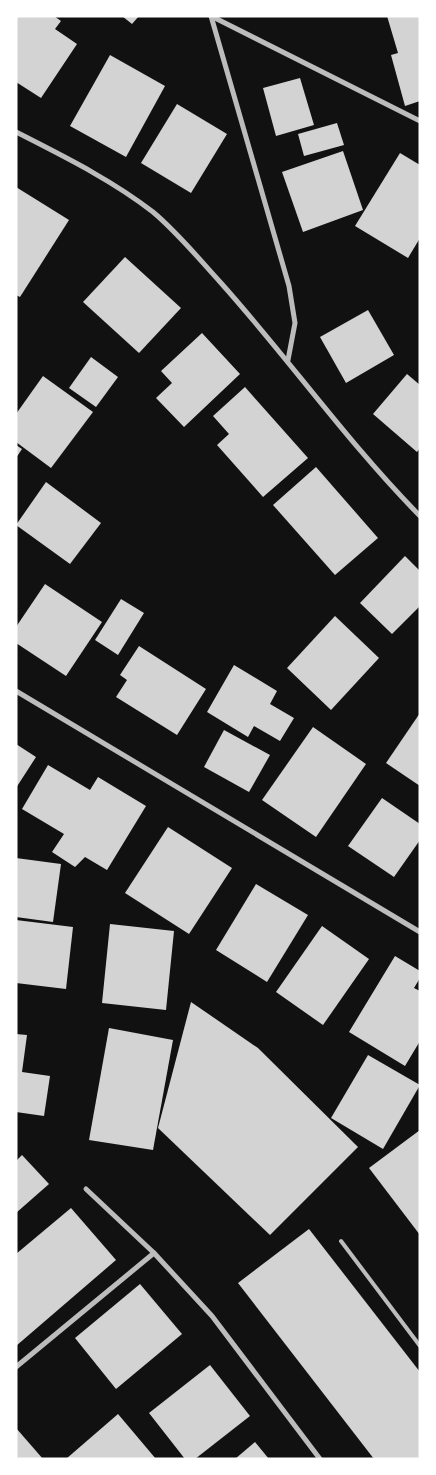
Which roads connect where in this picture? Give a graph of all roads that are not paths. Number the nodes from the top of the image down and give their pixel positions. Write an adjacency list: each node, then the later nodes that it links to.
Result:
1 (211, 16): 2 (street); 4 (street)
2 (420, 121)
3 (16, 132): 4 (street)
4 (288, 360): 5 (street)
5 (420, 516)
6 (16, 691): 7 (street)
7 (420, 932)
8 (86, 1189): 10 (street)
9 (341, 1241): 11 (lane)
10 (154, 1253): 12 (street); 13 (street)
11 (420, 1346)
12 (16, 1367)
13 (320, 1459)

